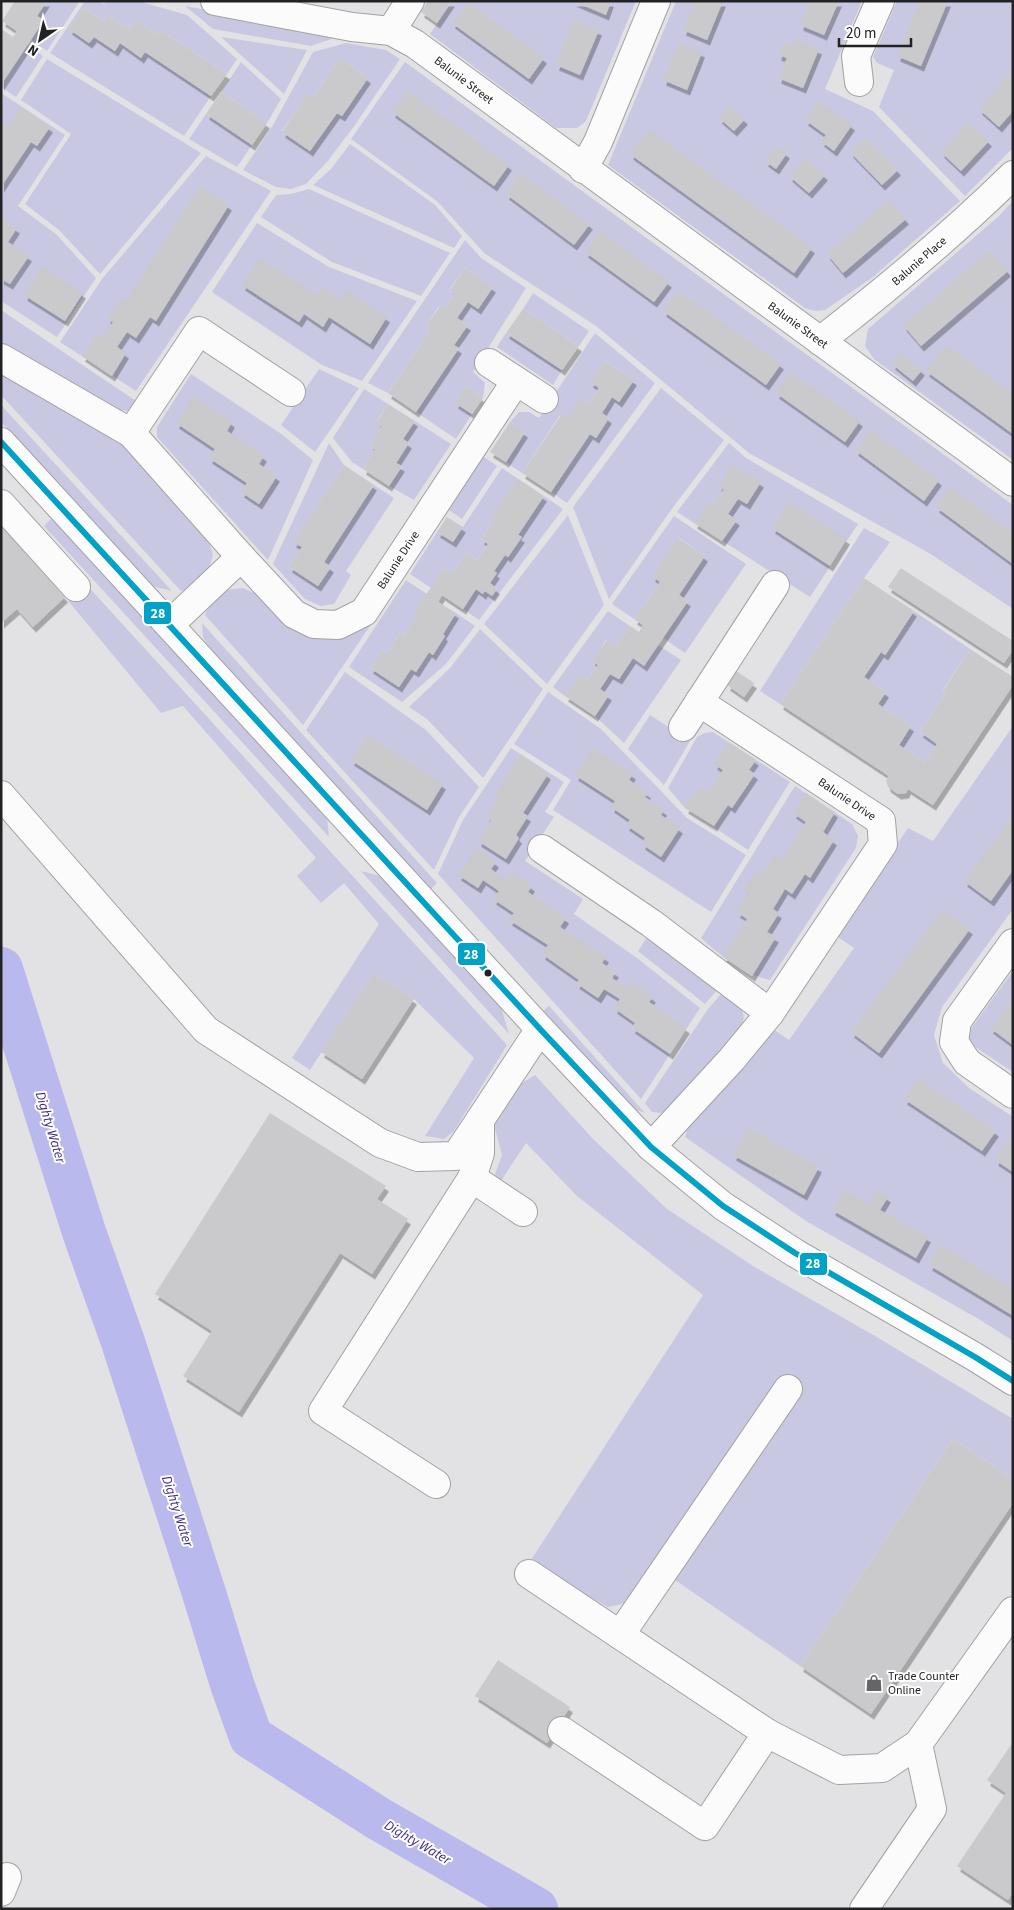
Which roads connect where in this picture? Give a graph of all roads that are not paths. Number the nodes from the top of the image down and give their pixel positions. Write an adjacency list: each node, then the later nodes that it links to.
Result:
1 (215, 1): 5 (street, Balunie Street)
2 (410, 1): 5 (street)
3 (656, 1): 7 (street)
4 (880, 1): 6 (street)
5 (391, 31): 7 (street, Balunie Street)
6 (859, 82)
7 (583, 169): 9 (street, Balunie Street)
8 (1013, 175): 9 (street, Balunie Place)
9 (820, 341): 17 (street, Balunie Street)
10 (1, 358): 15 (street, Balunie Drive)
11 (489, 363): 12 (street)
12 (516, 381): 14 (street); 20 (street, Balunie Drive)
13 (291, 392): 15 (street)
14 (544, 399)
15 (131, 433): 20 (street, Balunie Drive)
16 (1, 442): 18 (street)
17 (1013, 482)
18 (40, 484): 19 (street); 23 (street)
19 (5, 508): 22 (street)
20 (241, 557): 23 (street)
21 (775, 585): 24 (street)
22 (76, 587)
23 (169, 625): 30 (street)
24 (699, 702): 25 (street); 29 (street, Balunie Drive)
25 (683, 727)
26 (1, 795): 32 (street)
27 (542, 849): 29 (street)
28 (1013, 943): 31 (street)
29 (770, 1013): 33 (street, Balunie Drive)
30 (540, 1029): 32 (street); 33 (street)
31 (1013, 1094)
32 (480, 1120): 34 (street)
33 (651, 1147): 36 (street)
34 (472, 1178): 35 (street); 38 (street)
35 (523, 1212)
36 (1013, 1381)
37 (788, 1389): 41 (street)
38 (436, 1484)
39 (529, 1574): 41 (street)
40 (1013, 1611): 44 (street)
41 (620, 1634): 43 (street)
42 (562, 1732): 43 (street)
43 (767, 1733): 44 (street)
44 (918, 1744): 45 (street)
45 (864, 1909)

